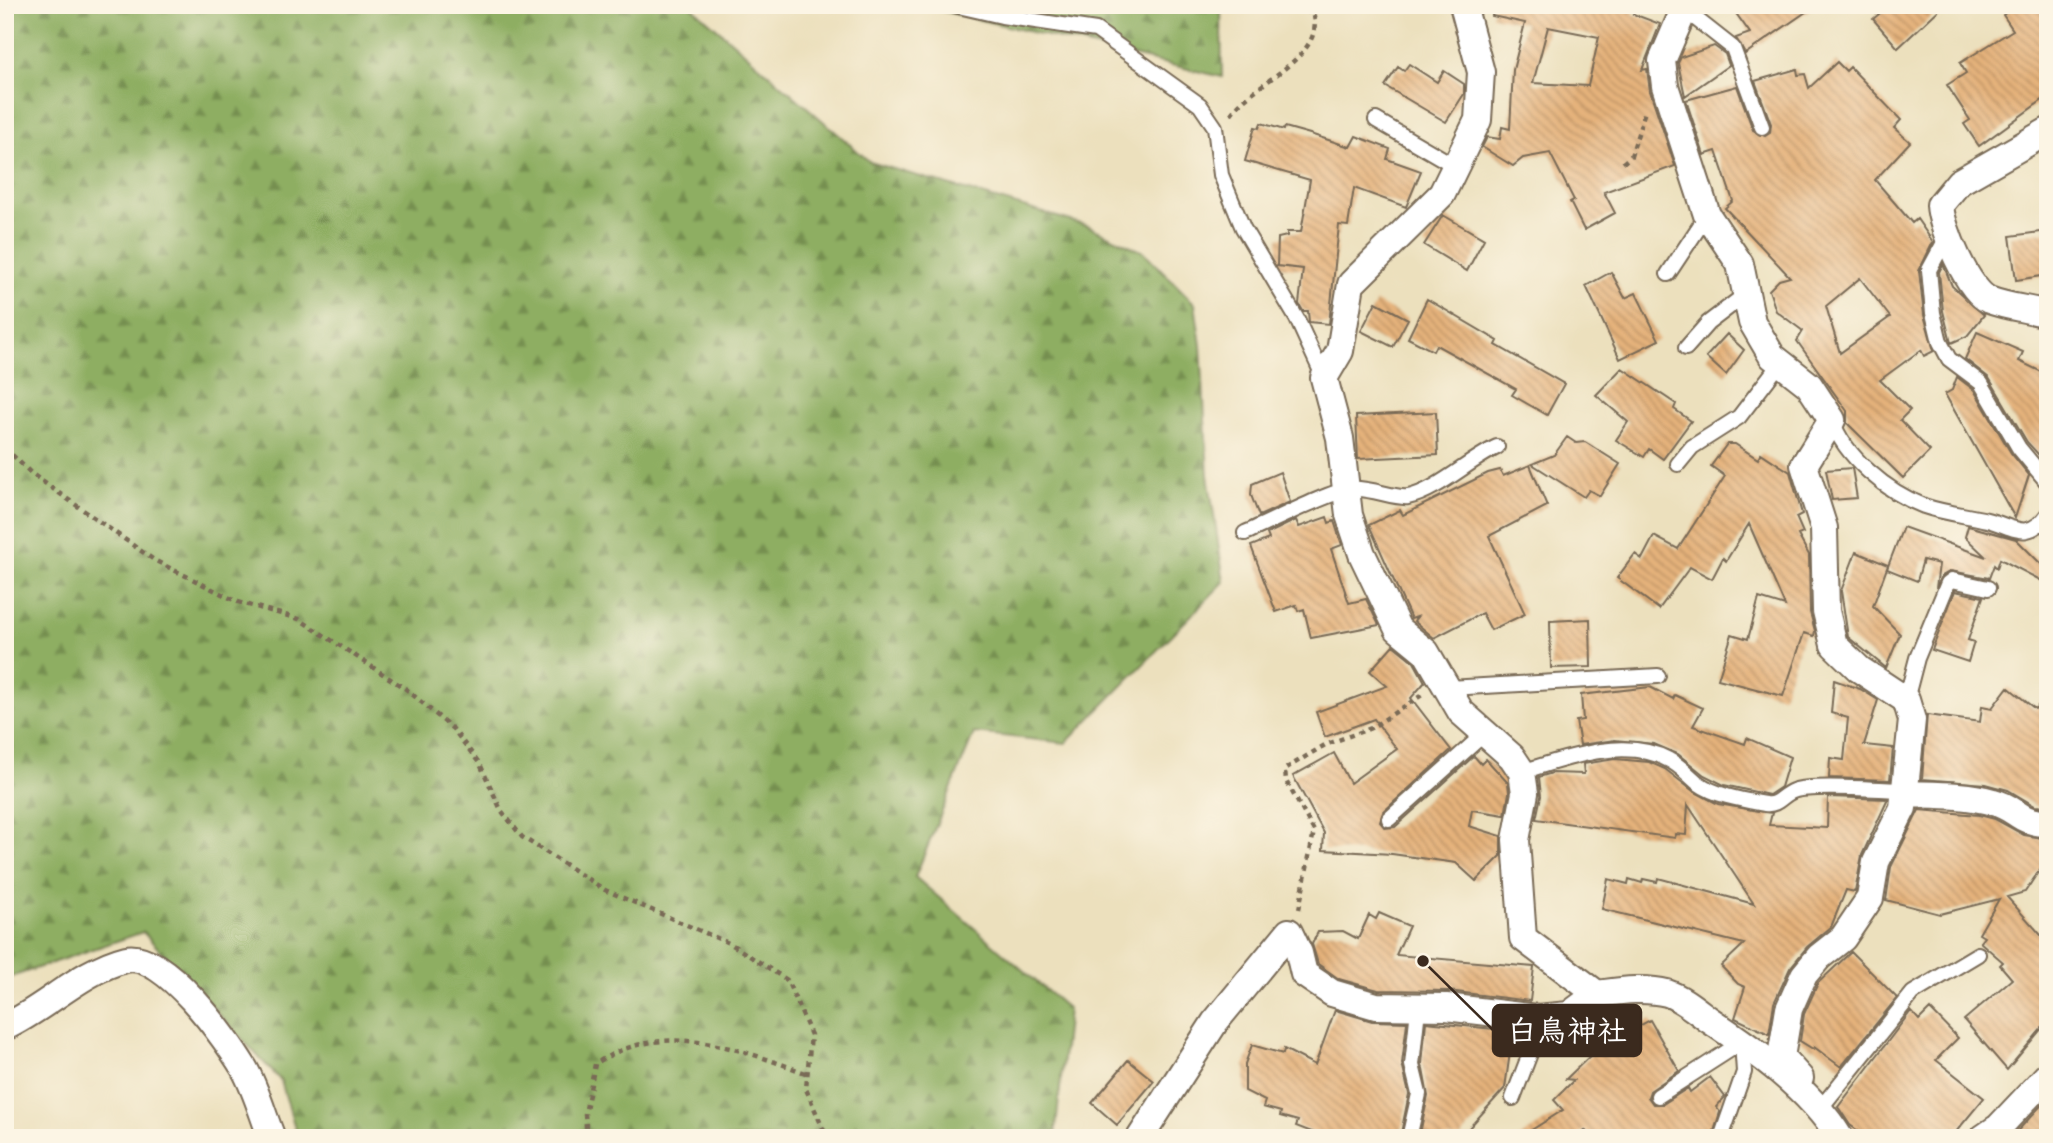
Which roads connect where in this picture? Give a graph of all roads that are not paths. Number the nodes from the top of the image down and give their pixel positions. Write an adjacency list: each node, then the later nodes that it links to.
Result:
1 (954, 5): 15 (lane)
2 (1463, 5): 7 (street)
3 (1686, 8): 5 (lane); 8 (street)
4 (1376, 120): 7 (lane)
5 (1762, 128)
6 (2048, 131): 9 (street)
7 (1455, 166): 15 (street)
8 (1707, 215): 10 (lane); 11 (street)
9 (1948, 235): 12 (street); 19 (lane)
10 (1668, 274)
11 (1746, 294): 13 (lane); 14 (street)
12 (2048, 314)
13 (1686, 348)
14 (1781, 362): 16 (street); 18 (lane)
15 (1324, 378): 20 (street)
16 (1832, 420): 21 (lane); 26 (street)
17 (1497, 447): 20 (lane)
18 (1678, 464)
19 (2047, 480)
20 (1346, 490): 22 (lane); 25 (street)
21 (2048, 514)
22 (1245, 533)
23 (1988, 588): 26 (lane)
24 (1658, 676): 25 (lane)
25 (1447, 684): 27 (street)
26 (1906, 700): 29 (street)
27 (1485, 733): 28 (street); 30 (lane)
28 (1522, 772): 29 (lane); 33 (street)
29 (1906, 792): 31 (street); 41 (street)
30 (1389, 819)
31 (2048, 823)
32 (1978, 954): 41 (lane)
33 (1597, 994): 35 (street); 37 (street)
34 (1418, 1009): 35 (street); 43 (street); 44 (lane)
35 (1548, 1019): 40 (lane)
36 (5, 1027): 42 (street)
37 (1742, 1042): 39 (lane); 41 (street); 45 (lane)
38 (2048, 1075): 47 (street)
39 (1658, 1096)
40 (1513, 1098)
41 (1811, 1101): 46 (street)
42 (272, 1138)
43 (1140, 1138)
44 (1409, 1138)
45 (1721, 1138)
46 (1840, 1138)
47 (1983, 1138)

